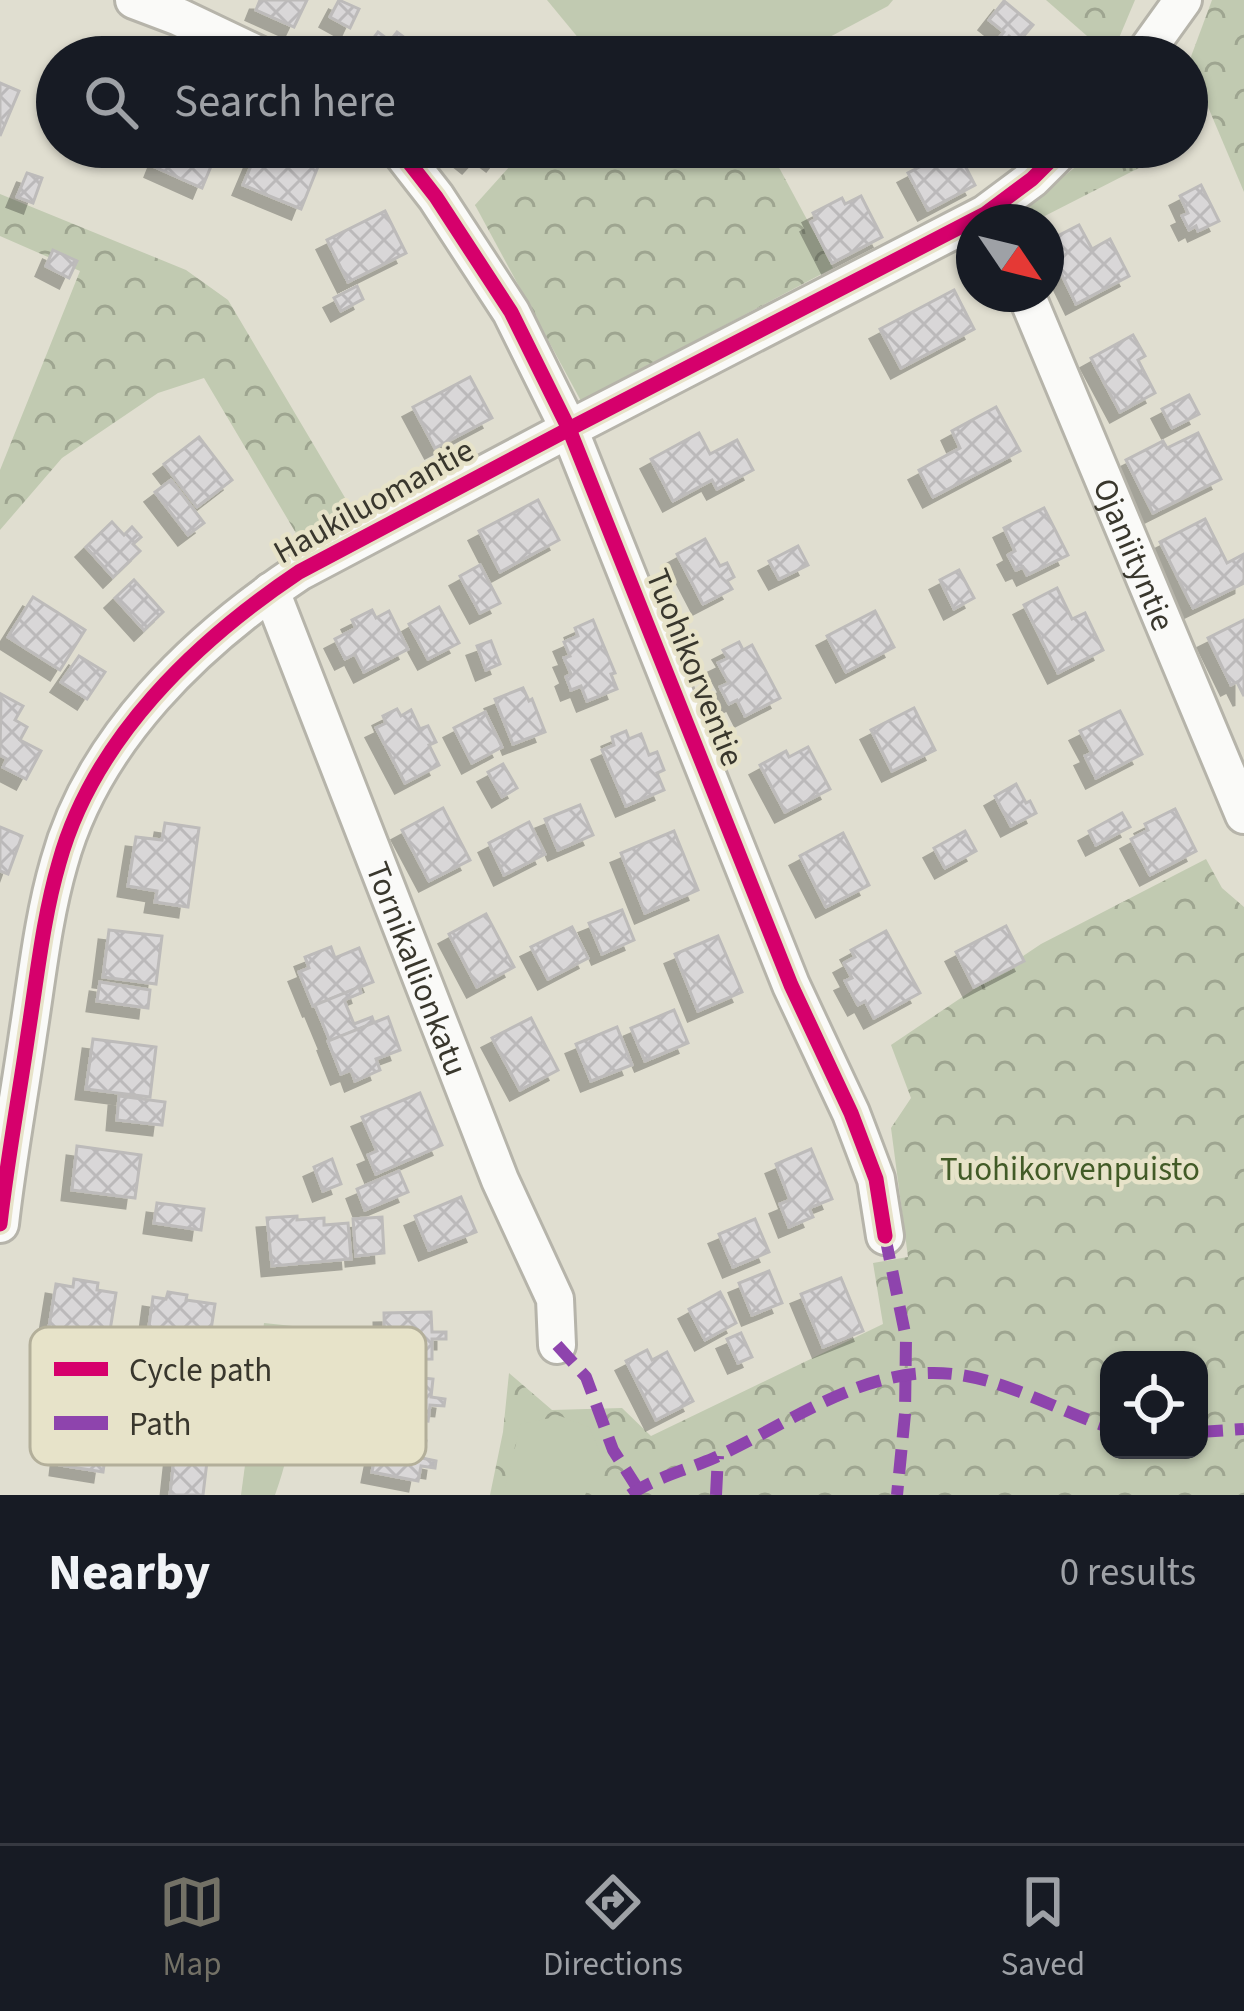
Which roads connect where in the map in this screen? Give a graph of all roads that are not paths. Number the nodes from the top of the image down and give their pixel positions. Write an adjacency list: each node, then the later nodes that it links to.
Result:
1 (134, 0): 3 (street)
2 (1175, 5): 4 (street)
3 (219, 36)
4 (1156, 36)
5 (413, 168): 10 (street, Tuohikorventie)
6 (1043, 168): 7 (street, Haukiluomantie)
7 (1003, 204)
8 (956, 234): 10 (street, Haukiluomantie)
9 (1034, 312): 12 (street, Ojaniityntie)
10 (569, 429): 11 (street, Haukiluomantie); 14 (street, Tuohikorventie)
11 (271, 591): 13 (street, Haukiluomantie); 15 (street, Tornikallionkatu)
12 (1244, 815)
13 (0, 1225)
14 (885, 1236)
15 (557, 1345)

